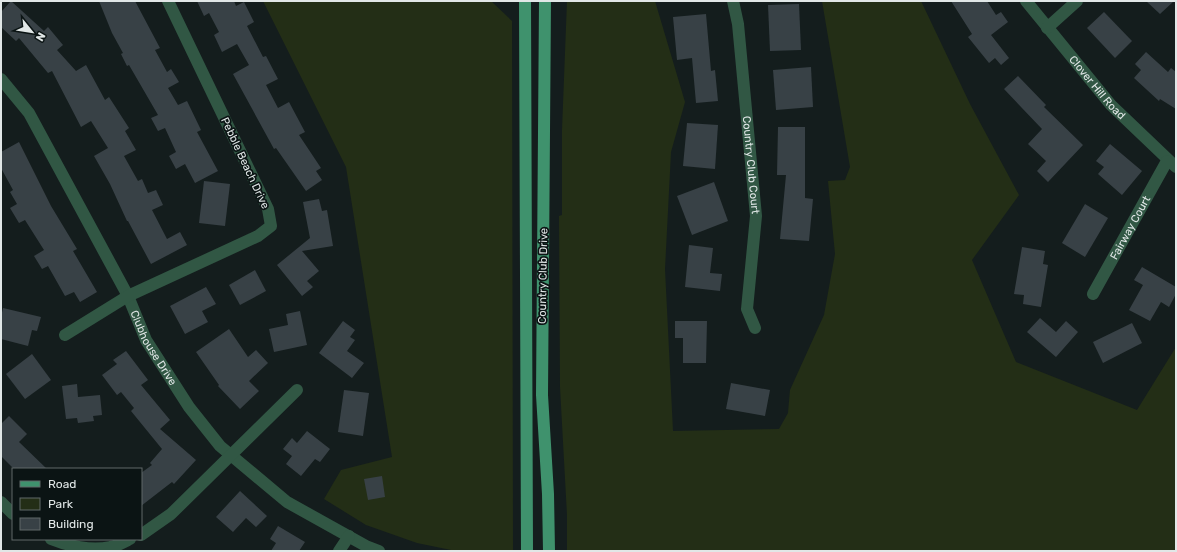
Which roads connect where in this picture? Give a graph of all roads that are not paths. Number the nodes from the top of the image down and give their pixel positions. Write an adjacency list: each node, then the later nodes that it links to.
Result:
1 (168, 1): 11 (street, Pebble Beach Drive)
2 (525, 1): 24 (main road, Country Club Drive)
3 (545, 1): 25 (main road, Country Club Drive)
4 (733, 1): 12 (street, Country Club Court)
5 (1026, 1): 7 (street, Clover Hill Road)
6 (1077, 1): 7 (street)
7 (1047, 28): 9 (street, Clover Hill Road)
8 (1, 79): 11 (street, Clubhouse Drive)
9 (1172, 164): 10 (street, Fairway Court)
10 (1093, 294)
11 (128, 296): 13 (street); 15 (street, Clubhouse Drive)
12 (755, 328)
13 (65, 335)
14 (297, 390): 15 (street)
15 (232, 456): 18 (street); 19 (street, Clubhouse Drive)
16 (1, 502): 17 (street)
17 (12, 513)
18 (142, 534)
19 (349, 536): 22 (street); 23 (street, Clubhouse Drive)
20 (54, 540): 21 (street)
21 (128, 540)
22 (339, 551)
23 (379, 551)
24 (527, 551)
25 (549, 551)

